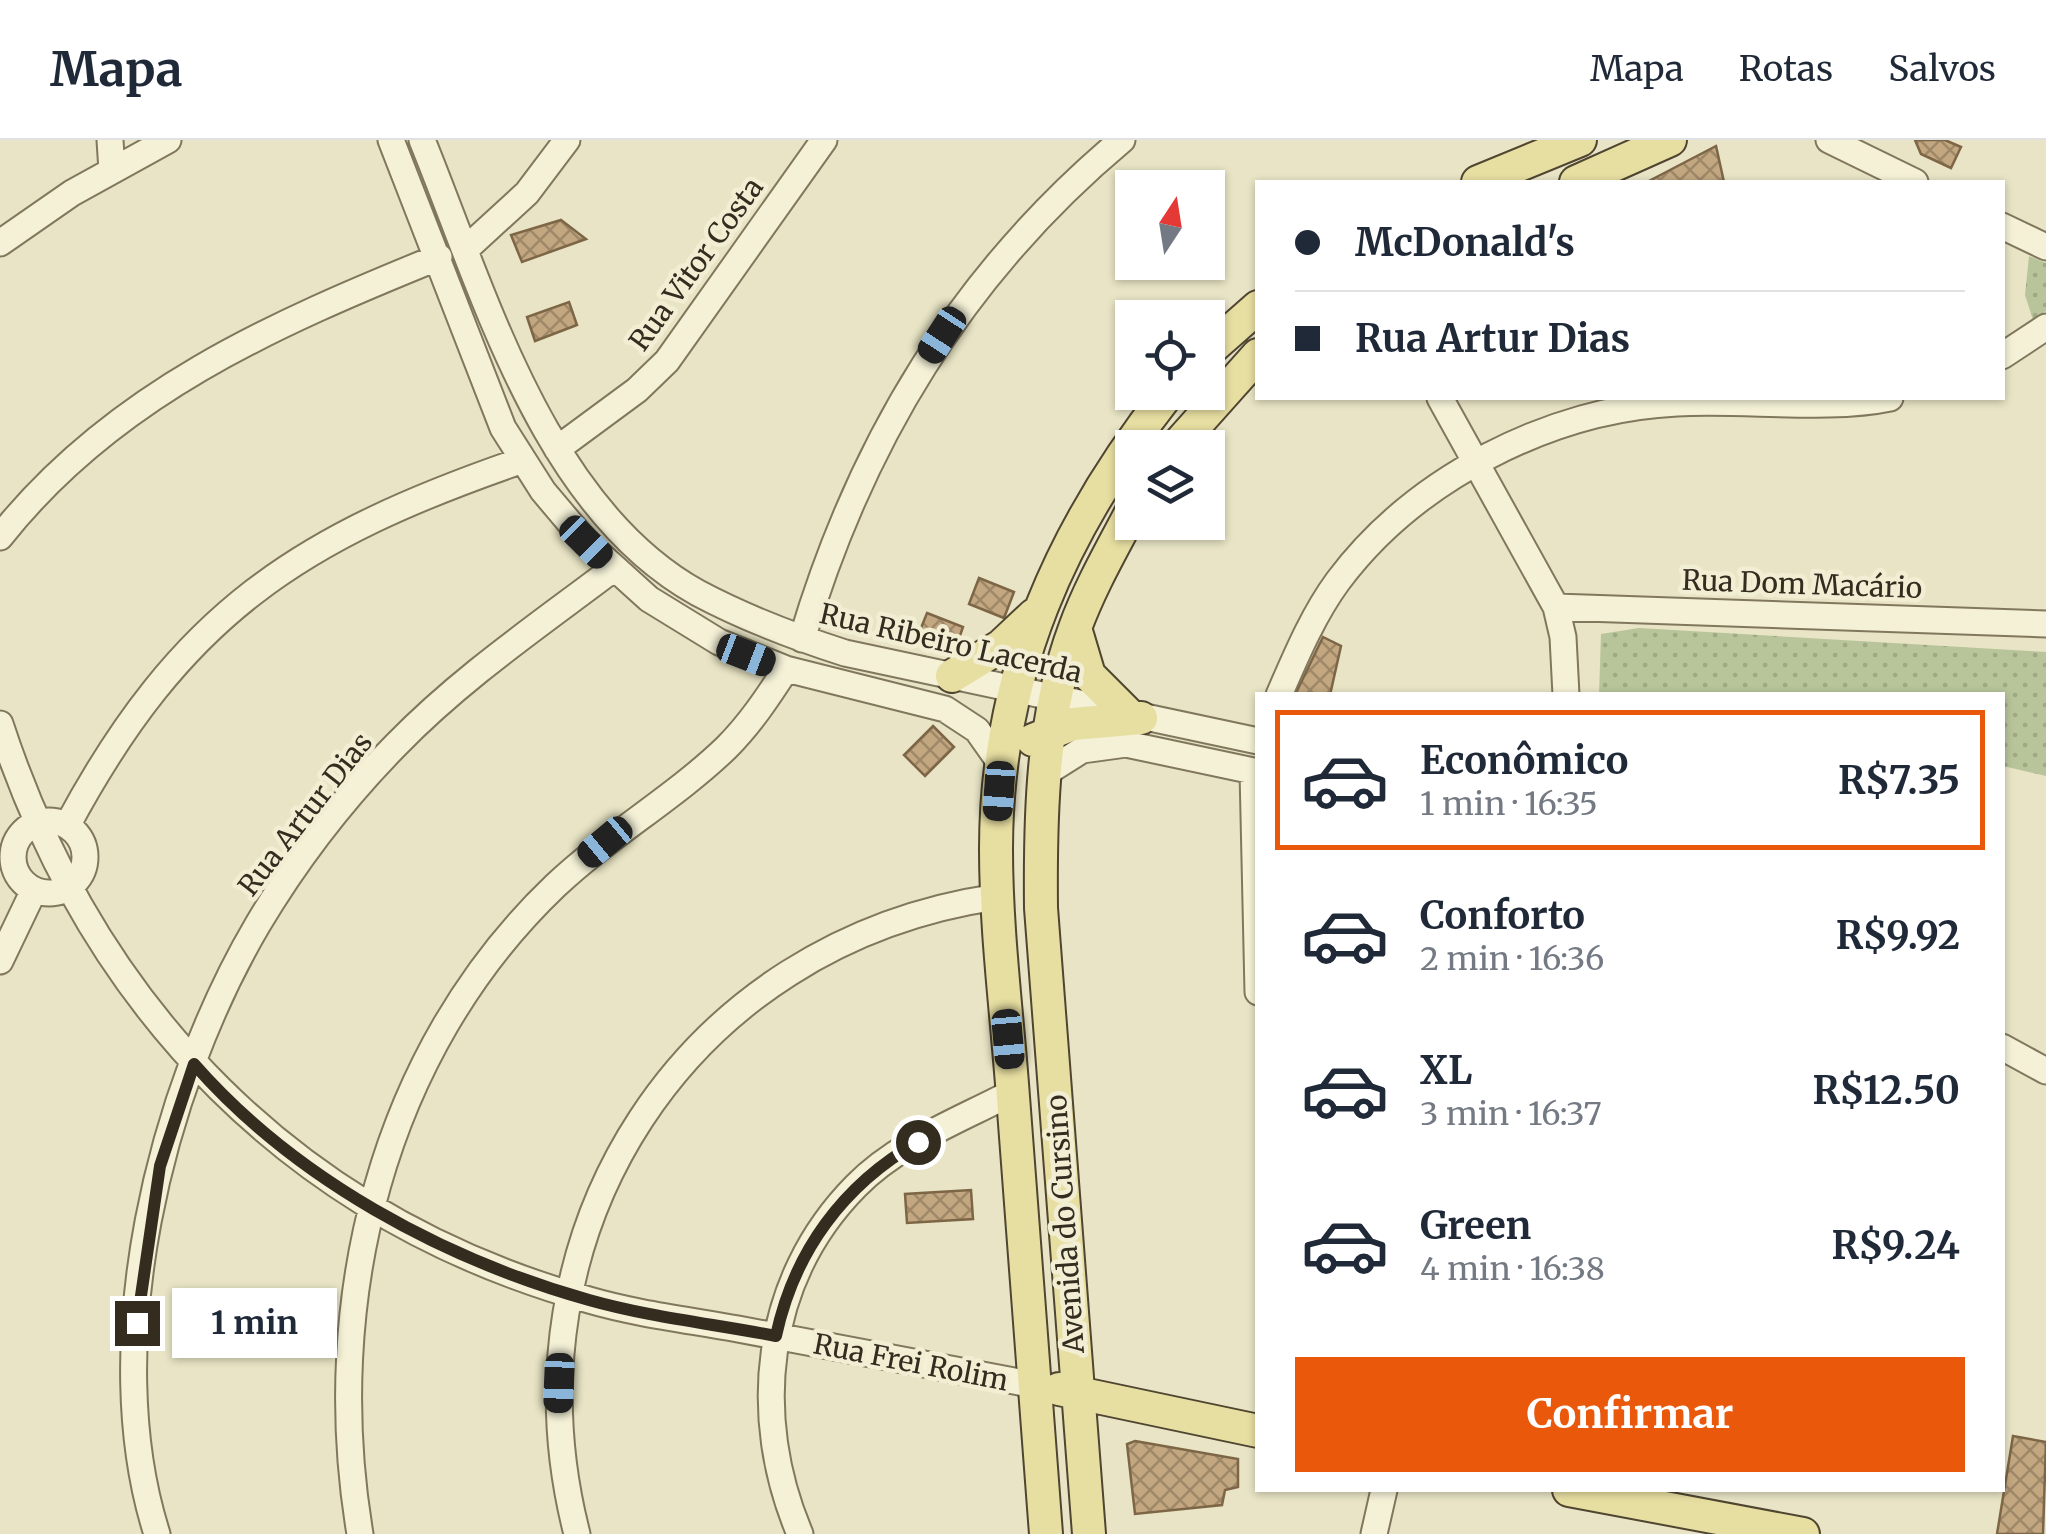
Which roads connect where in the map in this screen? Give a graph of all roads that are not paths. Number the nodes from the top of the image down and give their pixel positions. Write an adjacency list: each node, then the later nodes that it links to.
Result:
1 (110, 140): 12 (street)
2 (168, 140): 12 (street)
3 (392, 140): 20 (street)
4 (422, 140): 18 (street, Rua Ribeiro Lacerda)
5 (566, 140): 18 (street)
6 (824, 140): 30 (street, Rua Vitor Costa)
7 (1122, 140): 40 (street)
8 (1580, 140): 13 (main road)
9 (1670, 140): 14 (main road)
10 (1829, 140): 11 (street)
11 (1879, 151): 15 (street)
12 (112, 170): 17 (street)
13 (1483, 180)
14 (1580, 180)
15 (1913, 180)
16 (2005, 228): 19 (street)
17 (0, 243)
18 (466, 248): 30 (street, Rua Ribeiro Lacerda)
19 (2046, 248)
20 (439, 258): 31 (street); 33 (street)
21 (1255, 310): 23 (main road)
22 (2046, 327): 24 (street)
23 (1225, 336)
24 (2005, 354)
25 (1255, 357): 29 (main road)
26 (1441, 400): 32 (street)
27 (1804, 400): 32 (street)
28 (1155, 410): 37 (main road, Avenida do Cursino)
29 (1192, 430)
30 (557, 449): 40 (street, Rua Ribeiro Lacerda)
31 (522, 460): 35 (street); 54 (street)
32 (1479, 462): 36 (street); 44 (street)
33 (0, 538)
34 (1118, 540): 39 (main road, Avenida do Cursino)
35 (612, 569): 41 (street); 60 (street, Rua Artur Dias)
36 (1556, 606): 38 (street, Rua Dom Macário); 45 (street)
37 (1038, 612): 42 (main road); 43 (main road, Avenida do Cursino)
38 (2046, 624)
39 (1074, 628): 46 (main road, Avenida do Cursino); 47 (main road)
40 (802, 639): 42 (street, Rua Ribeiro Lacerda)
41 (786, 670): 50 (street); 63 (street)
42 (952, 676): 43 (street, Rua Ribeiro Lacerda)
43 (1014, 689): 46 (street, Rua Ribeiro Lacerda); 50 (main road, Avenida do Cursino)
44 (1281, 692)
45 (1566, 692)
46 (1053, 714): 47 (main road); 50 (main road); 52 (main road, Avenida do Cursino)
47 (1135, 717): 49 (street)
48 (0, 724): 53 (street, Rua Frei Rolim)
49 (1255, 740)
50 (1001, 764): 57 (main road, Avenida do Cursino)
51 (1255, 772): 52 (street)
52 (1044, 774): 67 (main road, Avenida do Cursino)
53 (35, 823): 54 (street); 55 (street, Rua Frei Rolim); 56 (street)
54 (67, 826): 55 (street)
55 (67, 888): 56 (street); 60 (street, Rua Frei Rolim)
56 (34, 890): 58 (street)
57 (997, 897): 62 (main road, Avenida do Cursino); 64 (street)
58 (0, 961)
59 (2005, 1049): 61 (street)
60 (194, 1064): 63 (street, Rua Frei Rolim); 71 (street, Rua Artur Dias)
61 (2046, 1071)
62 (1013, 1092): 65 (street); 66 (main road, Avenida do Cursino)
63 (370, 1204): 64 (street, Rua Frei Rolim); 72 (street)
64 (568, 1294): 65 (street, Rua Frei Rolim); 73 (street)
65 (776, 1336): 66 (street, Rua Frei Rolim); 74 (street)
66 (1035, 1385): 67 (main road, Rua Frei Rolim); 75 (main road, Avenida do Cursino)
67 (1077, 1392): 68 (main road, Rua Frei Rolim); 76 (main road, Avenida do Cursino)
68 (1255, 1430)
69 (1384, 1492): 77 (street)
70 (1580, 1492): 78 (main road)
71 (157, 1534)
72 (360, 1534)
73 (576, 1534)
74 (800, 1534)
75 (1046, 1534)
76 (1089, 1534)
77 (1374, 1534)
78 (1803, 1534)

